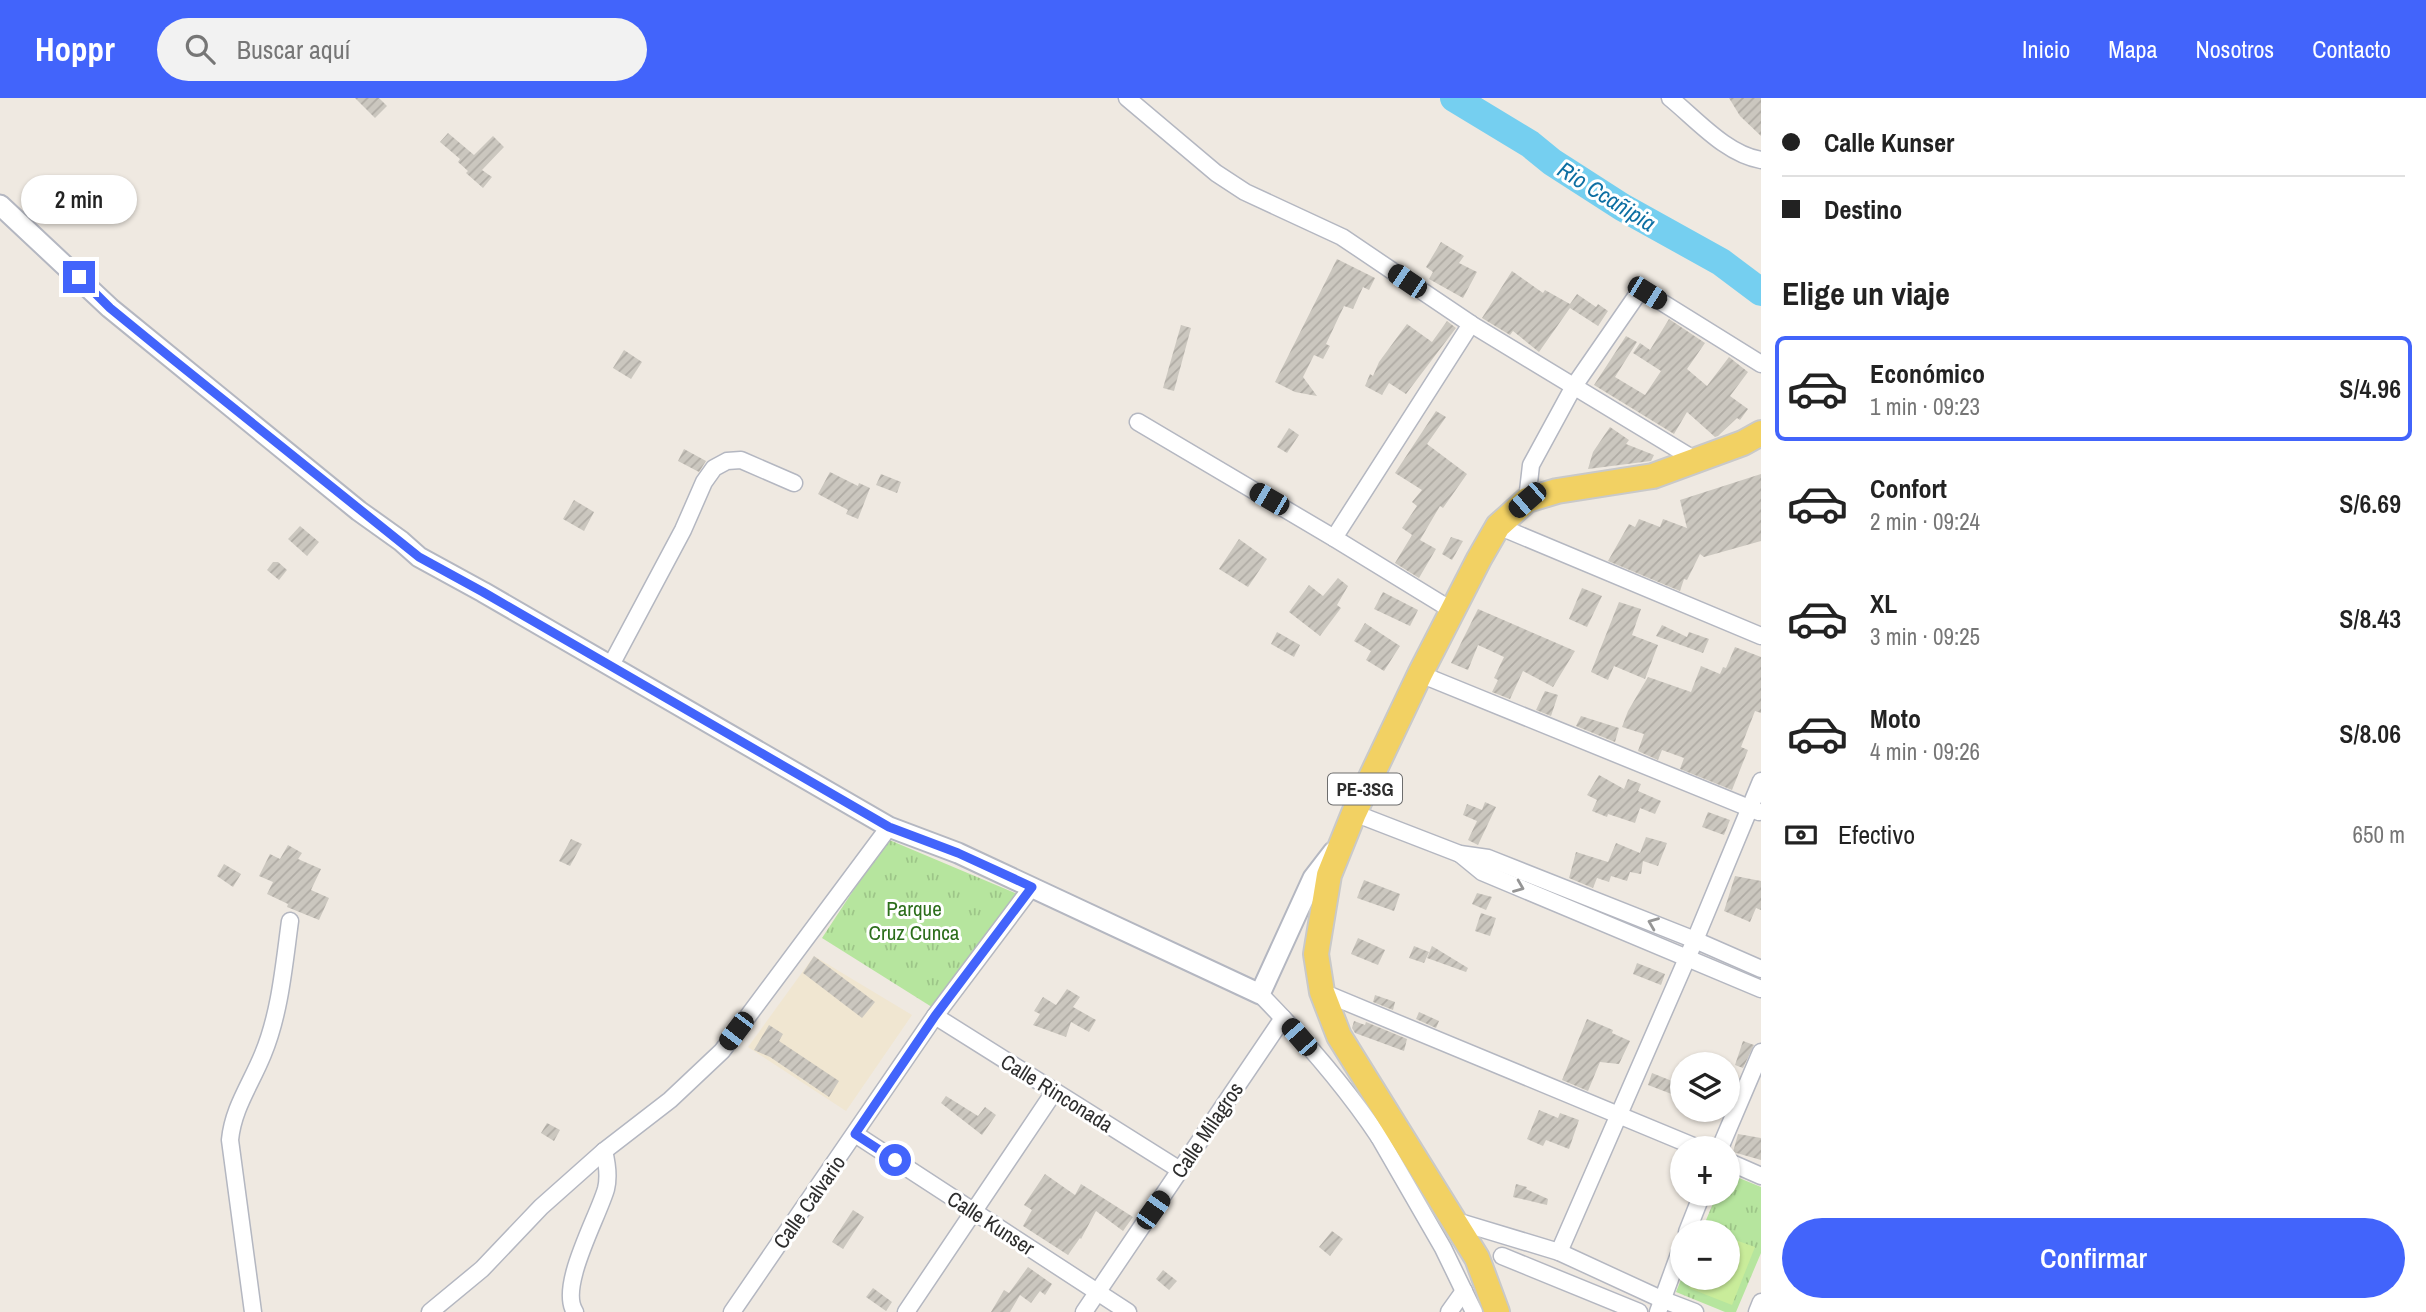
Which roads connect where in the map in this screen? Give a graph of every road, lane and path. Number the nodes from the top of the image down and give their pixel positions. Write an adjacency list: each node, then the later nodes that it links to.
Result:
1 (1127, 98): 5 (street)
2 (1670, 98): 3 (street)
3 (1761, 160)
4 (0, 205): 17 (street)
5 (1471, 324): 7 (street); 14 (street)
6 (1761, 364): 7 (street)
7 (1574, 386): 10 (street); 12 (street)
8 (1138, 422): 14 (street)
9 (1761, 433): 10 (main road, PE-3SG)
10 (1697, 461): 12 (main road, PE-3SG)
11 (794, 483): 17 (street)
12 (1527, 500): 13 (main road, PE-3SG)
13 (1498, 526): 15 (main road, PE-3SG); 16 (street)
14 (1334, 538): 15 (street)
15 (1453, 611): 18 (main road, PE-3SG)
16 (1761, 636)
17 (611, 665): 22 (street)
18 (1420, 674): 20 (street); 21 (main road, PE-3SG)
19 (1761, 781): 20 (street)
20 (1756, 811): 27 (street)
21 (1354, 813): 23 (main road, PE-3SG); 25 (street)
22 (889, 827): 24 (street); 44 (street)
23 (1342, 841): 33 (main road, PE-3SG); 34 (street)
24 (1032, 887): 34 (street); 35 (street, Calle Calvario)
25 (1573, 899): 27 (street, one-way to 25); 28 (street)
26 (290, 921): 57 (street)
27 (1695, 940): 28 (street); 29 (street)
28 (1687, 957): 31 (street); 39 (street)
29 (1737, 958): 30 (street); 31 (street)
30 (1761, 969)
31 (1729, 975): 32 (street)
32 (1761, 989)
33 (1322, 992): 39 (street); 40 (main road, PE-3SG)
34 (1260, 994): 36 (street)
35 (935, 1016): 38 (street, Calle Rinconada); 41 (street, Calle Calvario)
36 (1283, 1018): 40 (street); 46 (street, Calle Milagros)
37 (1761, 1052): 43 (street)
38 (1054, 1092): 46 (street, Calle Rinconada); 48 (street)
39 (1620, 1115): 42 (street); 50 (street)
40 (1387, 1132): 49 (main road, PE-3SG); 54 (street)
41 (855, 1134): 48 (street, Calle Kunser); 60 (street, Calle Calvario)
42 (1670, 1136)
43 (1725, 1136)
44 (604, 1151): 58 (street); 59 (street)
45 (1740, 1167): 47 (street)
46 (1180, 1170): 53 (street, Calle Milagros)
47 (1761, 1176)
48 (973, 1212): 53 (street, Calle Kunser); 61 (street)
49 (1453, 1220): 50 (street); 66 (main road, PE-3SG)
50 (1559, 1252): 56 (street)
51 (1502, 1256): 67 (street)
52 (1670, 1277): 56 (street)
53 (1097, 1290): 62 (street, Calle Milagros); 63 (street, Calle Kunser)
54 (1464, 1290): 64 (street); 65 (street)
55 (1761, 1302): 69 (street)
56 (1659, 1306): 68 (street)
57 (253, 1312)
58 (430, 1312)
59 (575, 1312)
60 (733, 1312)
61 (906, 1312)
62 (1083, 1312)
63 (1128, 1312)
64 (1449, 1312)
65 (1474, 1312)
66 (1497, 1312)
67 (1639, 1312)
68 (1695, 1312)
69 (1757, 1312)

